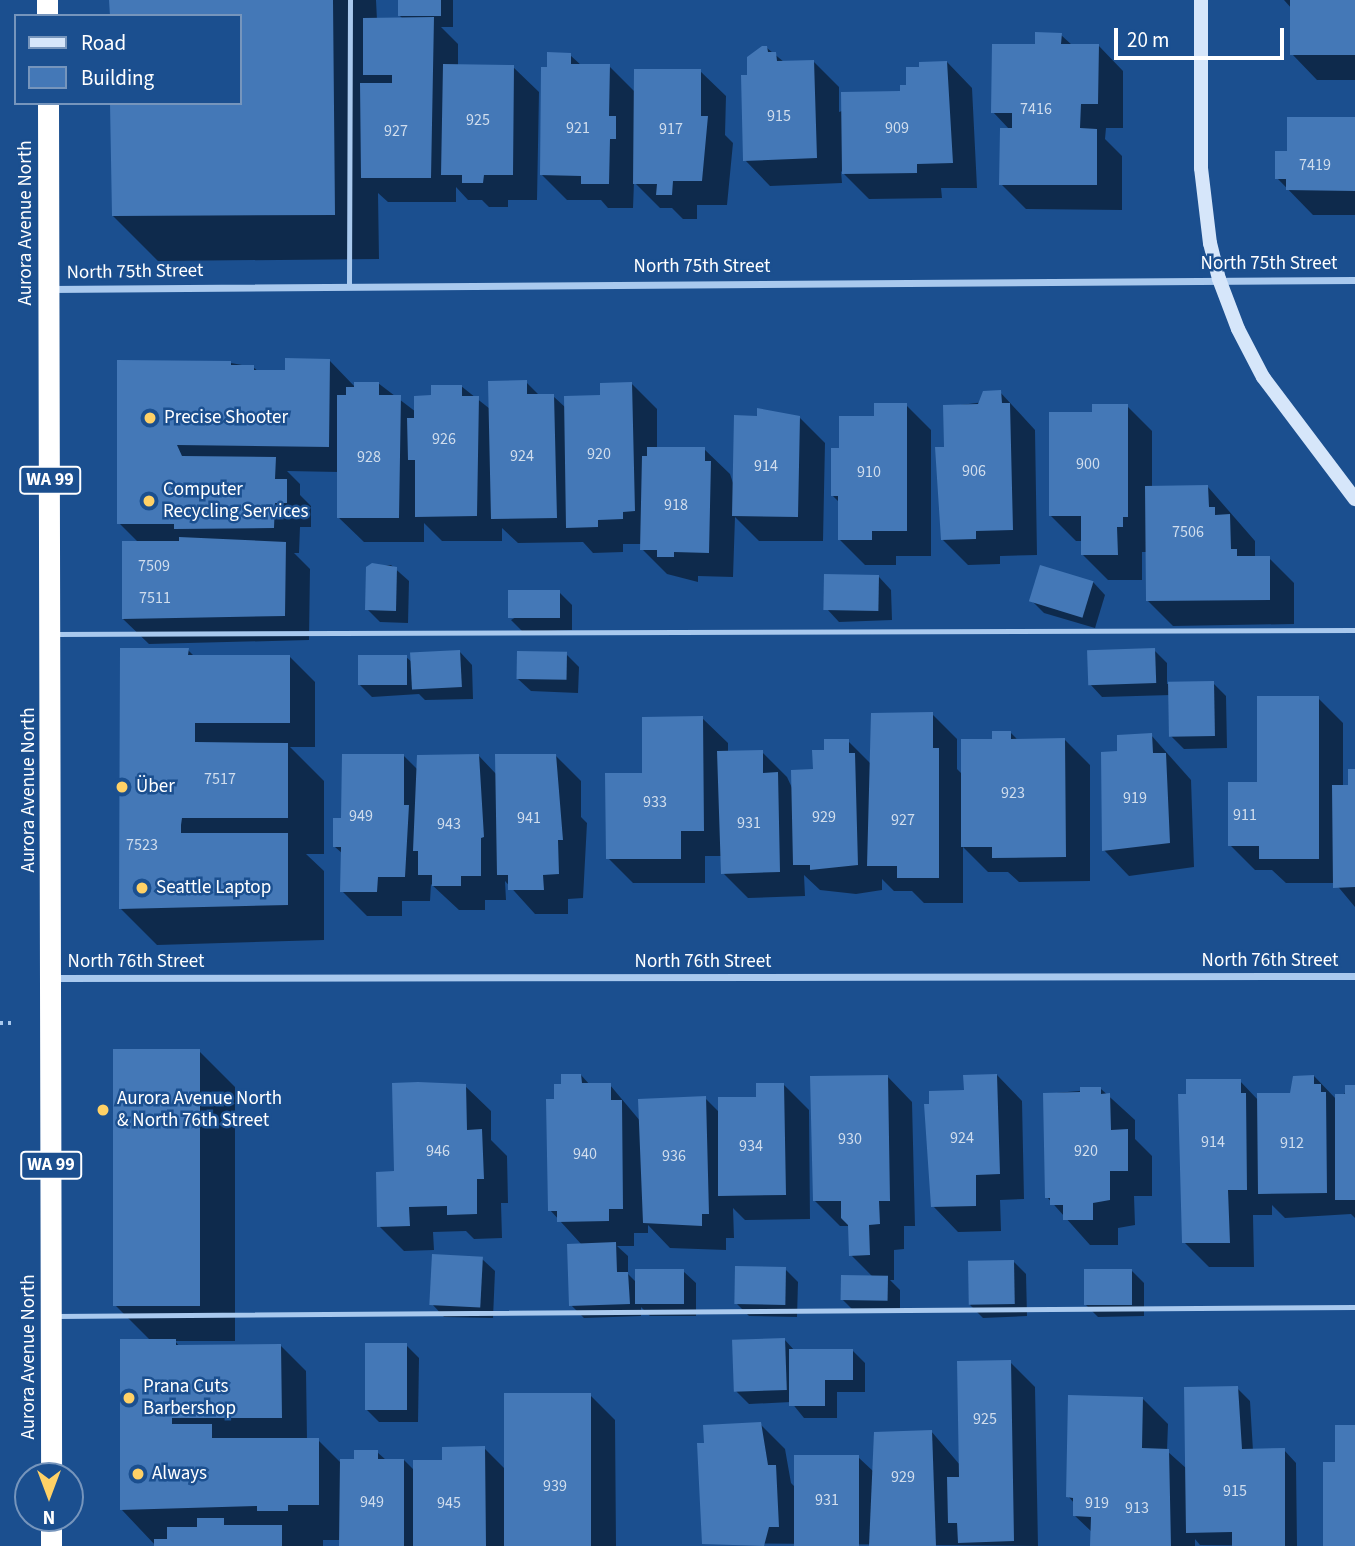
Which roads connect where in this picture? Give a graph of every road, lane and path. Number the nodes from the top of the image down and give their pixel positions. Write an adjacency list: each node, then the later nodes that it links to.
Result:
1 (350, 0): 6 (lane)
2 (1201, 0): 4 (street)
3 (48, 105): 7 (highway, Aurora Avenue North / WA 99)
4 (1219, 279): 5 (street, North 75th Street); 6 (street, North 75th Street); 8 (street)
5 (1355, 279)
6 (349, 286): 7 (street, North 75th Street)
7 (49, 289): 10 (highway, Aurora Avenue North / WA 99)
8 (1355, 499)
9 (1355, 630): 10 (lane)
10 (51, 634): 12 (highway, Aurora Avenue North / WA 99)
11 (1355, 976): 12 (street, North 76th Street)
12 (51, 978): 14 (highway, Aurora Avenue North / WA 99)
13 (1355, 1307): 14 (lane)
14 (52, 1316): 15 (highway, Aurora Avenue North / WA 99)
15 (51, 1462)

